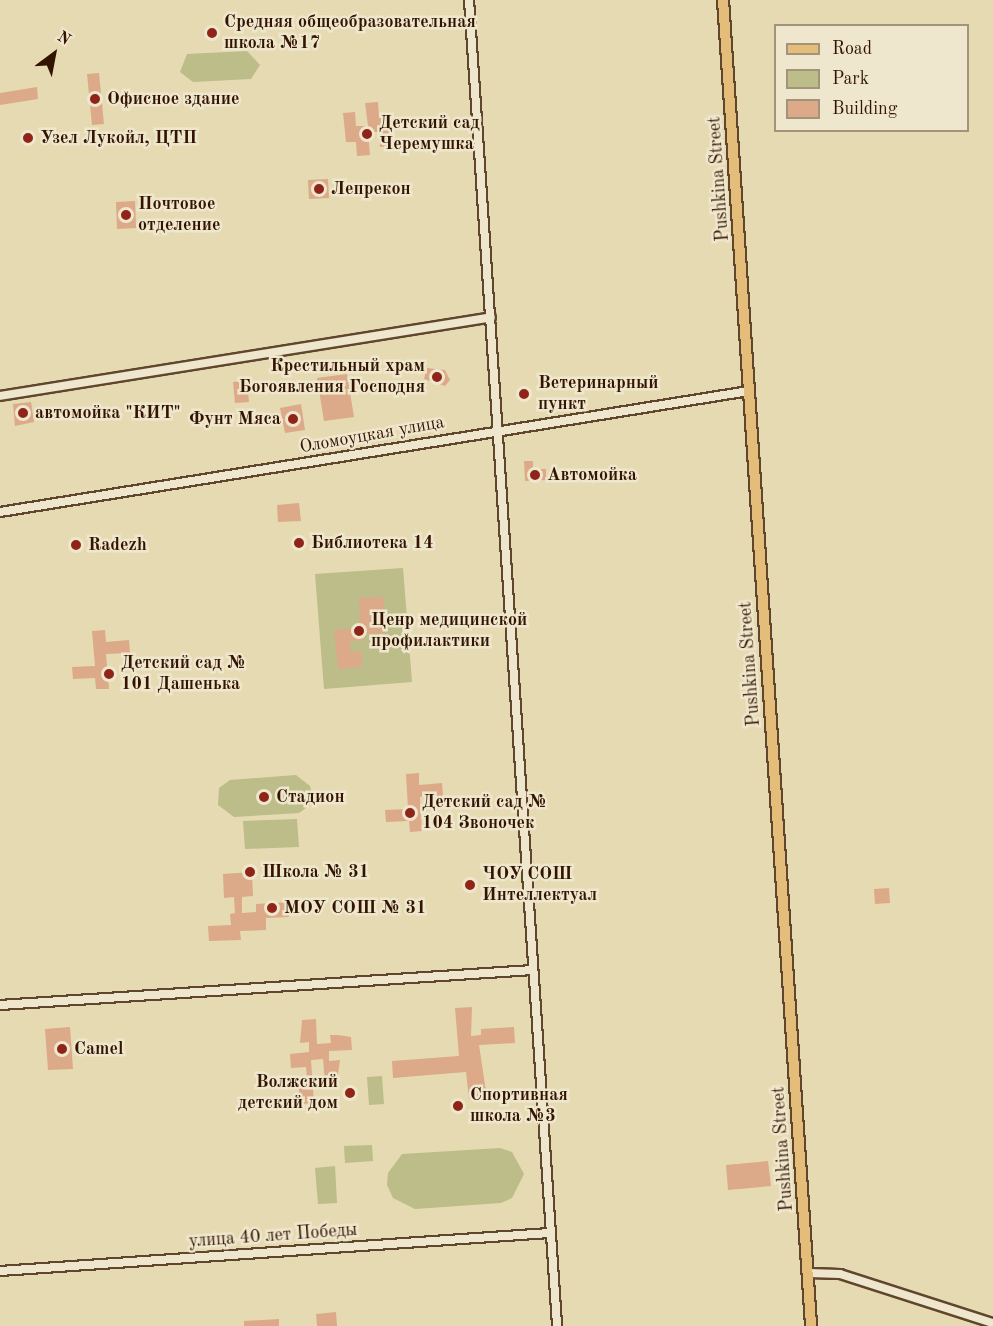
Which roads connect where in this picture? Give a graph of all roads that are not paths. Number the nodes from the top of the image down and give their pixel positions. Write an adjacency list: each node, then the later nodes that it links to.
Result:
1 (469, 0): 3 (street)
2 (723, 0): 4 (main road, Pushkina Street)
3 (491, 317): 5 (street); 6 (street)
4 (749, 391): 6 (street, Оломоуцкая улица); 12 (main road, Pushkina Street)
5 (0, 396)
6 (497, 431): 7 (street, Оломоуцкая улица); 8 (street)
7 (0, 512)
8 (533, 970): 9 (street); 10 (street)
9 (0, 1005)
10 (549, 1233): 11 (street, улица 40 лет Победы); 14 (street)
11 (0, 1271)
12 (808, 1273): 13 (street); 15 (main road, Pushkina Street)
13 (993, 1323)
14 (556, 1326)
15 (811, 1326)

